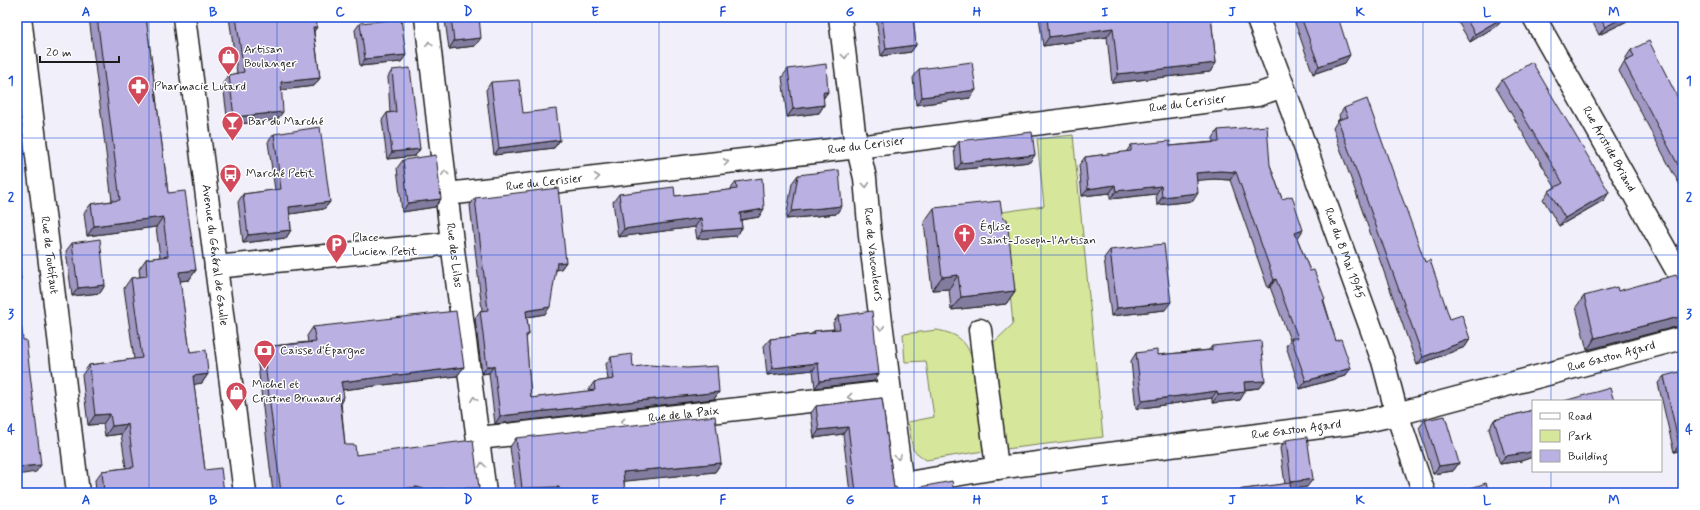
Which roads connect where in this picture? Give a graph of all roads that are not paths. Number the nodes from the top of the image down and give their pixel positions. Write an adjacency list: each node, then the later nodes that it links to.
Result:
1 (20, 17): 20 (street, Rue de Toutifaut)
2 (184, 17): 11 (street, Avenue du Général de Gaulle)
3 (426, 17): 9 (street, Rue des Lilas, one-way to 3)
4 (840, 17): 8 (street, Rue de Vaucouleurs, one-way to 8)
5 (1257, 17): 7 (street, Rue du 8 Mai 1945)
6 (1534, 17): 12 (street, Rue Aristide Briand)
7 (1284, 86): 8 (street, Rue du Cerisier); 16 (street, Rue du 8 Mai 1945)
8 (858, 147): 9 (street, Rue du Cerisier, one-way to 8); 15 (street, Rue de Vaucouleurs, one-way to 15)
9 (447, 194): 10 (street, Rue des Lilas)
10 (452, 242): 11 (street); 17 (street, Rue des Lilas, one-way to 10)
11 (216, 267): 21 (street, Avenue du Général de Gaulle)
12 (1683, 281)
13 (980, 330): 18 (street)
14 (1683, 338): 16 (street, Rue Gaston Agard)
15 (889, 392): 17 (street, Rue de la Paix, one-way to 17); 19 (street, Rue de Vaucouleurs, one-way to 19)
16 (1397, 414): 18 (street, Rue Gaston Agard); 23 (street, Rue du 8 Mai 1945)
17 (479, 438): 22 (street, Rue des Lilas, one-way to 17)
18 (997, 468): 19 (street, Rue Gaston Agard)
19 (902, 489)
20 (78, 493)
21 (245, 493)
22 (485, 493)
23 (1424, 493)

